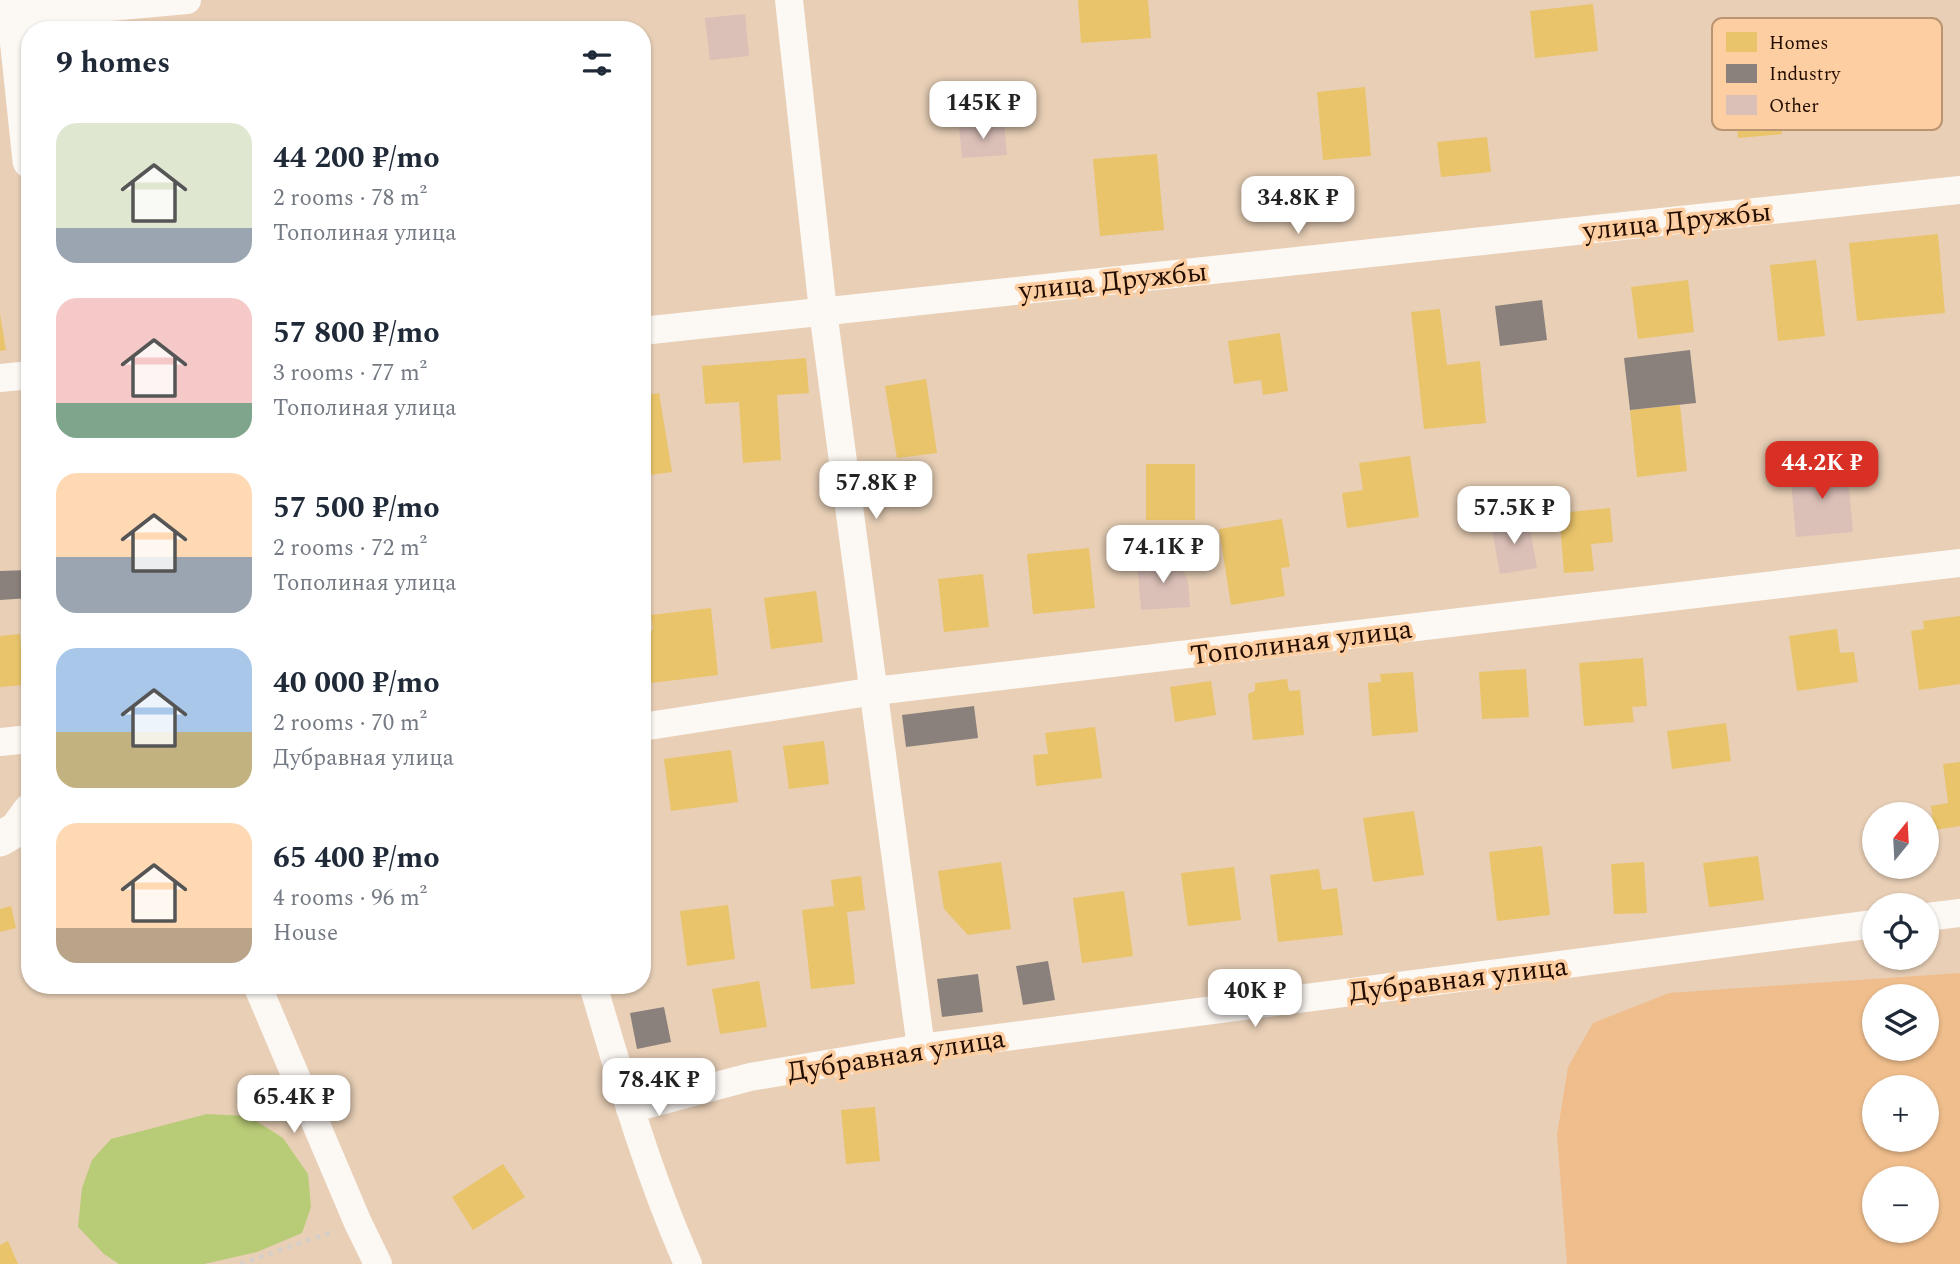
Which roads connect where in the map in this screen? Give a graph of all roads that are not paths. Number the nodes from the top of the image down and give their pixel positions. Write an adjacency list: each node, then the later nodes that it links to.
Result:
1 (187, 0): 3 (street)
2 (789, 0): 6 (street)
3 (9, 11): 4 (street)
4 (21, 97)
5 (1960, 190): 6 (street, улица Дружбы)
6 (823, 311): 7 (street, улица Дружбы); 11 (street)
7 (651, 330)
8 (21, 376): 9 (street)
9 (0, 378)
10 (1960, 563): 11 (street, Тополиная улица)
11 (875, 691): 12 (street, Тополиная улица); 22 (street)
12 (651, 726)
13 (21, 740): 14 (street)
14 (0, 742)
15 (21, 823): 16 (street)
16 (0, 839)
17 (1960, 912): 18 (street)
18 (1939, 915)
19 (1862, 926): 22 (street, Дубравная улица)
20 (261, 994): 24 (street)
21 (596, 994): 23 (street)
22 (921, 1048): 23 (street, Дубравная улица)
23 (629, 1109): 25 (street)
24 (378, 1264)
25 (688, 1264)

